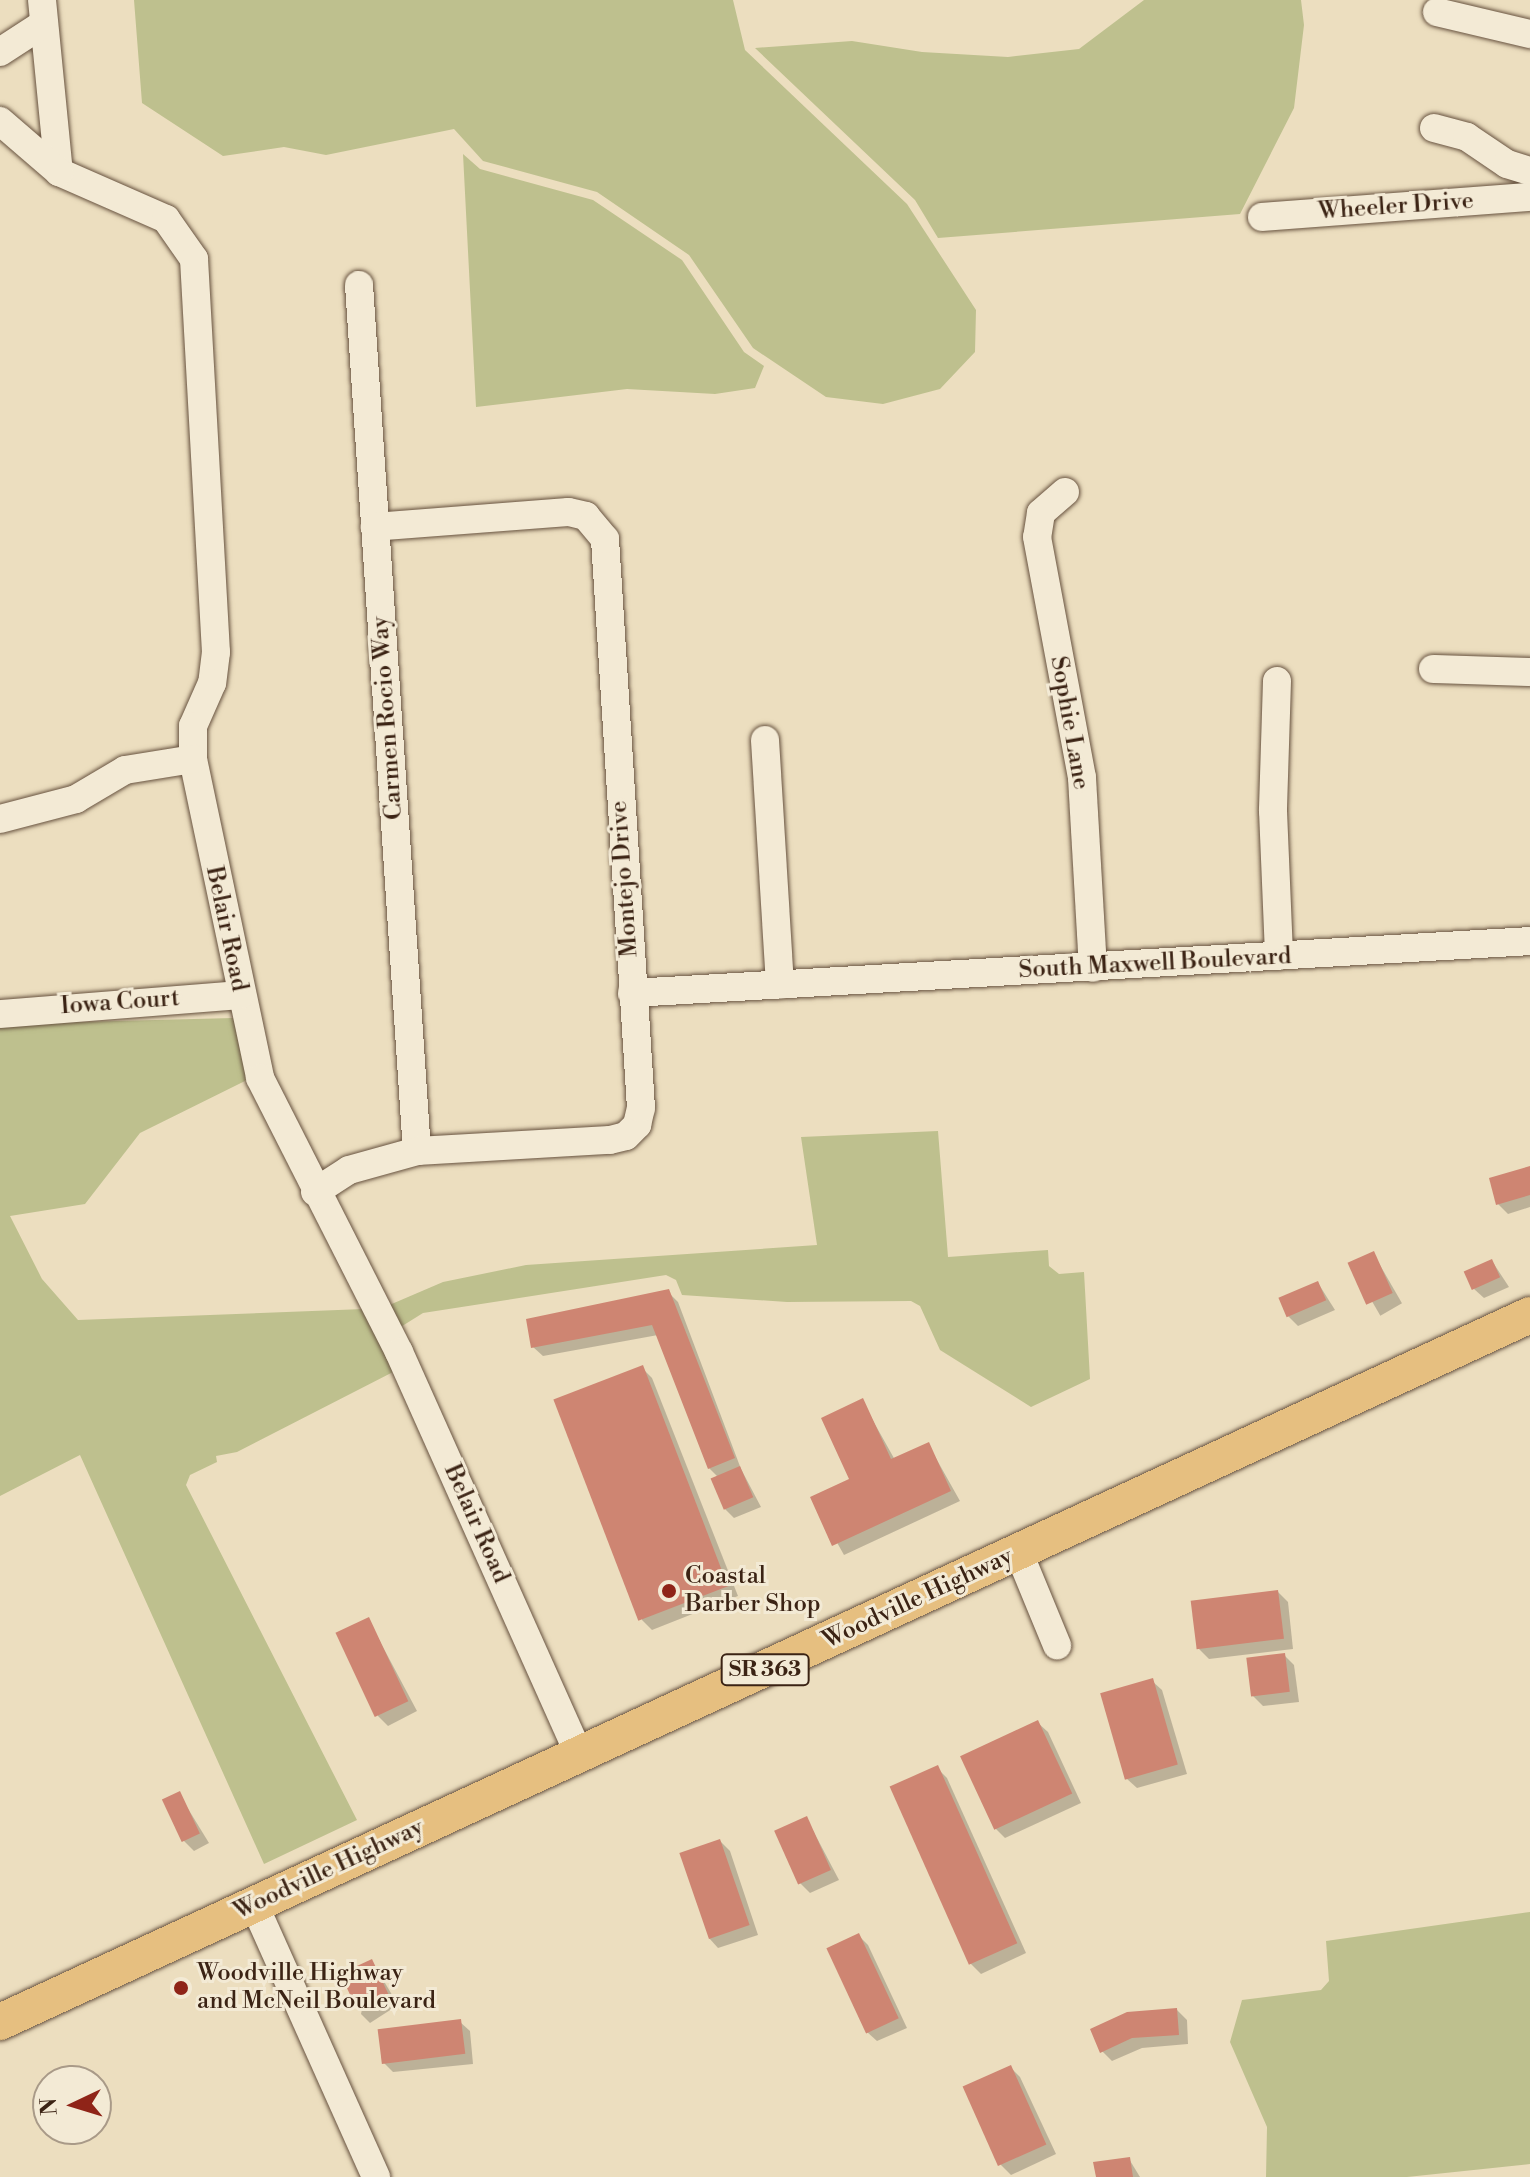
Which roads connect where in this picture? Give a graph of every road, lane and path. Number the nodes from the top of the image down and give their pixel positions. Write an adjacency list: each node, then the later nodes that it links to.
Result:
1 (42, 12): 4 (street); 8 (street)
2 (1437, 12): 3 (street)
3 (1530, 34)
4 (0, 52)
5 (0, 121): 8 (street, Belair Road)
6 (1434, 128): 7 (street)
7 (1530, 171)
8 (59, 172): 18 (street, Belair Road)
9 (1530, 197): 10 (street, Wheeler Drive)
10 (1262, 217)
11 (359, 285): 13 (street, Carmen Rocio Way)
12 (1065, 492): 22 (street, Sophie Lane)
13 (375, 527): 24 (street, Montejo Drive); 27 (street, Carmen Rocio Way)
14 (1433, 669): 15 (street)
15 (1530, 672)
16 (1277, 681): 21 (street)
17 (765, 740): 23 (street)
18 (193, 759): 19 (street); 25 (street, Belair Road)
19 (0, 819)
20 (1530, 941): 21 (street, South Maxwell Boulevard)
21 (1279, 956): 22 (street, South Maxwell Boulevard)
22 (1093, 968): 23 (street, South Maxwell Boulevard)
23 (780, 985): 24 (street, South Maxwell Boulevard)
24 (632, 993): 27 (street, Montejo Drive)
25 (239, 995): 26 (street, Iowa Court); 28 (street, Belair Road)
26 (0, 1014)
27 (417, 1151): 28 (street, Montejo Drive)
28 (315, 1192): 32 (street, Belair Road)
29 (1530, 1315): 30 (main road, Woodville Highway / SR 363)
30 (1019, 1553): 31 (street); 32 (main road, Woodville Highway / SR 363)
31 (1057, 1645)
32 (579, 1755): 33 (main road, Woodville Highway / SR 363)
33 (254, 1904): 34 (main road, Woodville Highway / SR 363); 35 (street)
34 (0, 2022)
35 (376, 2177)

